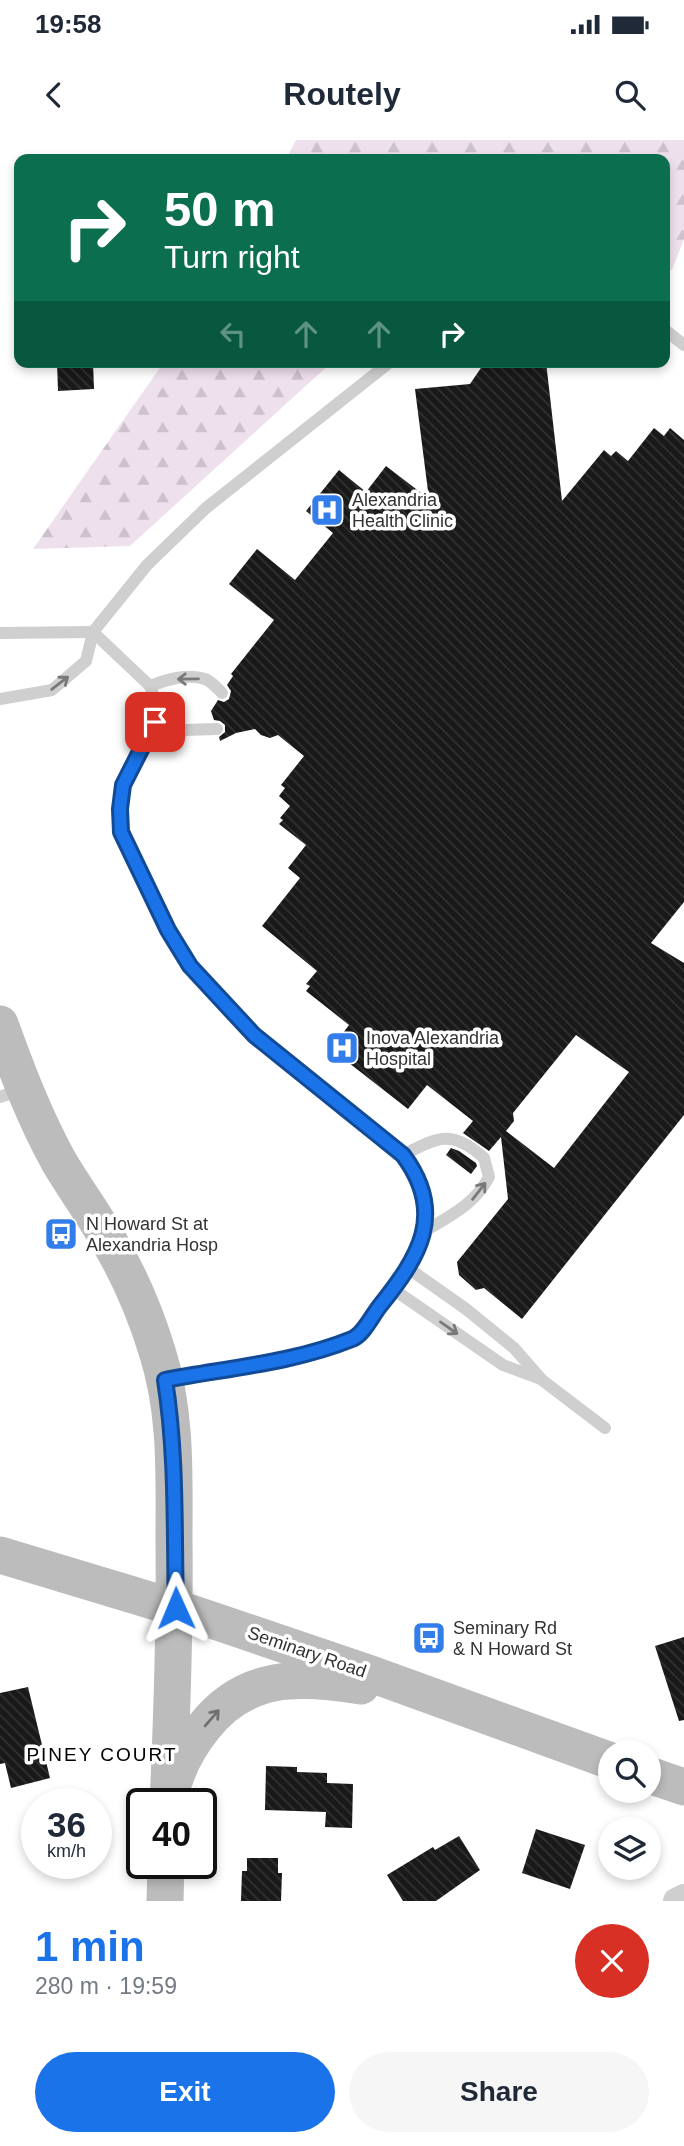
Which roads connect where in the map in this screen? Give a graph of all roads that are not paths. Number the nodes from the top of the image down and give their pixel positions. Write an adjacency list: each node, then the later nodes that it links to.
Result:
1 (670, 334): 2 (lane)
2 (684, 345)
3 (382, 368): 4 (lane)
4 (93, 632): 5 (lane); 6 (lane); 8 (lane, one-way to 4)
5 (0, 633)
6 (150, 686): 7 (lane, one-way to 6); 9 (lane)
7 (222, 693)
8 (0, 699)
9 (155, 722): 10 (lane); 13 (lane)
10 (217, 729)
11 (0, 1024): 12 (main road)
12 (11, 1093): 17 (main road)
13 (403, 1155): 14 (lane); 14 (lane, one-way to 13)
14 (425, 1231): 15 (lane)
15 (408, 1268): 16 (lane); 18 (lane)
16 (393, 1289): 17 (lane); 18 (lane, one-way to 18)
17 (165, 1380): 21 (main road)
18 (542, 1380): 19 (lane)
19 (605, 1428)
20 (0, 1555): 21 (main road, Seminary Road)
21 (176, 1608): 22 (main road, Seminary Road); 26 (main road)
22 (451, 1702): 23 (main road, Seminary Road); 27 (main road, one-way to 22)
23 (598, 1756)
24 (661, 1779): 25 (main road)
25 (684, 1787)
26 (170, 1788)
27 (173, 1788)
28 (166, 1879): 30 (main road)
29 (684, 1897): 31 (street)
30 (165, 1901)
31 (676, 1901)

